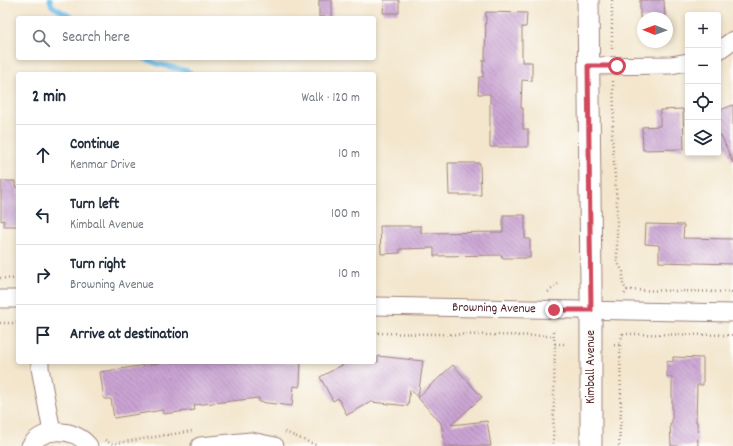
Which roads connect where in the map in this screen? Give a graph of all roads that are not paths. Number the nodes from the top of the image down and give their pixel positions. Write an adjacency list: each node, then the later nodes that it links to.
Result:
1 (588, 0): 5 (main road, Kimball Avenue)
2 (733, 40): 3 (street)
3 (721, 49)
4 (685, 63): 5 (street)
5 (588, 66): 9 (main road, Kimball Avenue)
6 (0, 299): 7 (street)
7 (16, 299)
8 (376, 306): 9 (street, Browning Avenue)
9 (591, 310): 10 (street, Browning Avenue); 18 (main road, Kimball Avenue)
10 (733, 313)
11 (40, 364): 12 (street)
12 (52, 432): 15 (street); 17 (street)
13 (200, 438): 16 (street)
14 (277, 438): 16 (street)
15 (96, 442)
16 (232, 444)
17 (30, 446)
18 (591, 446)

